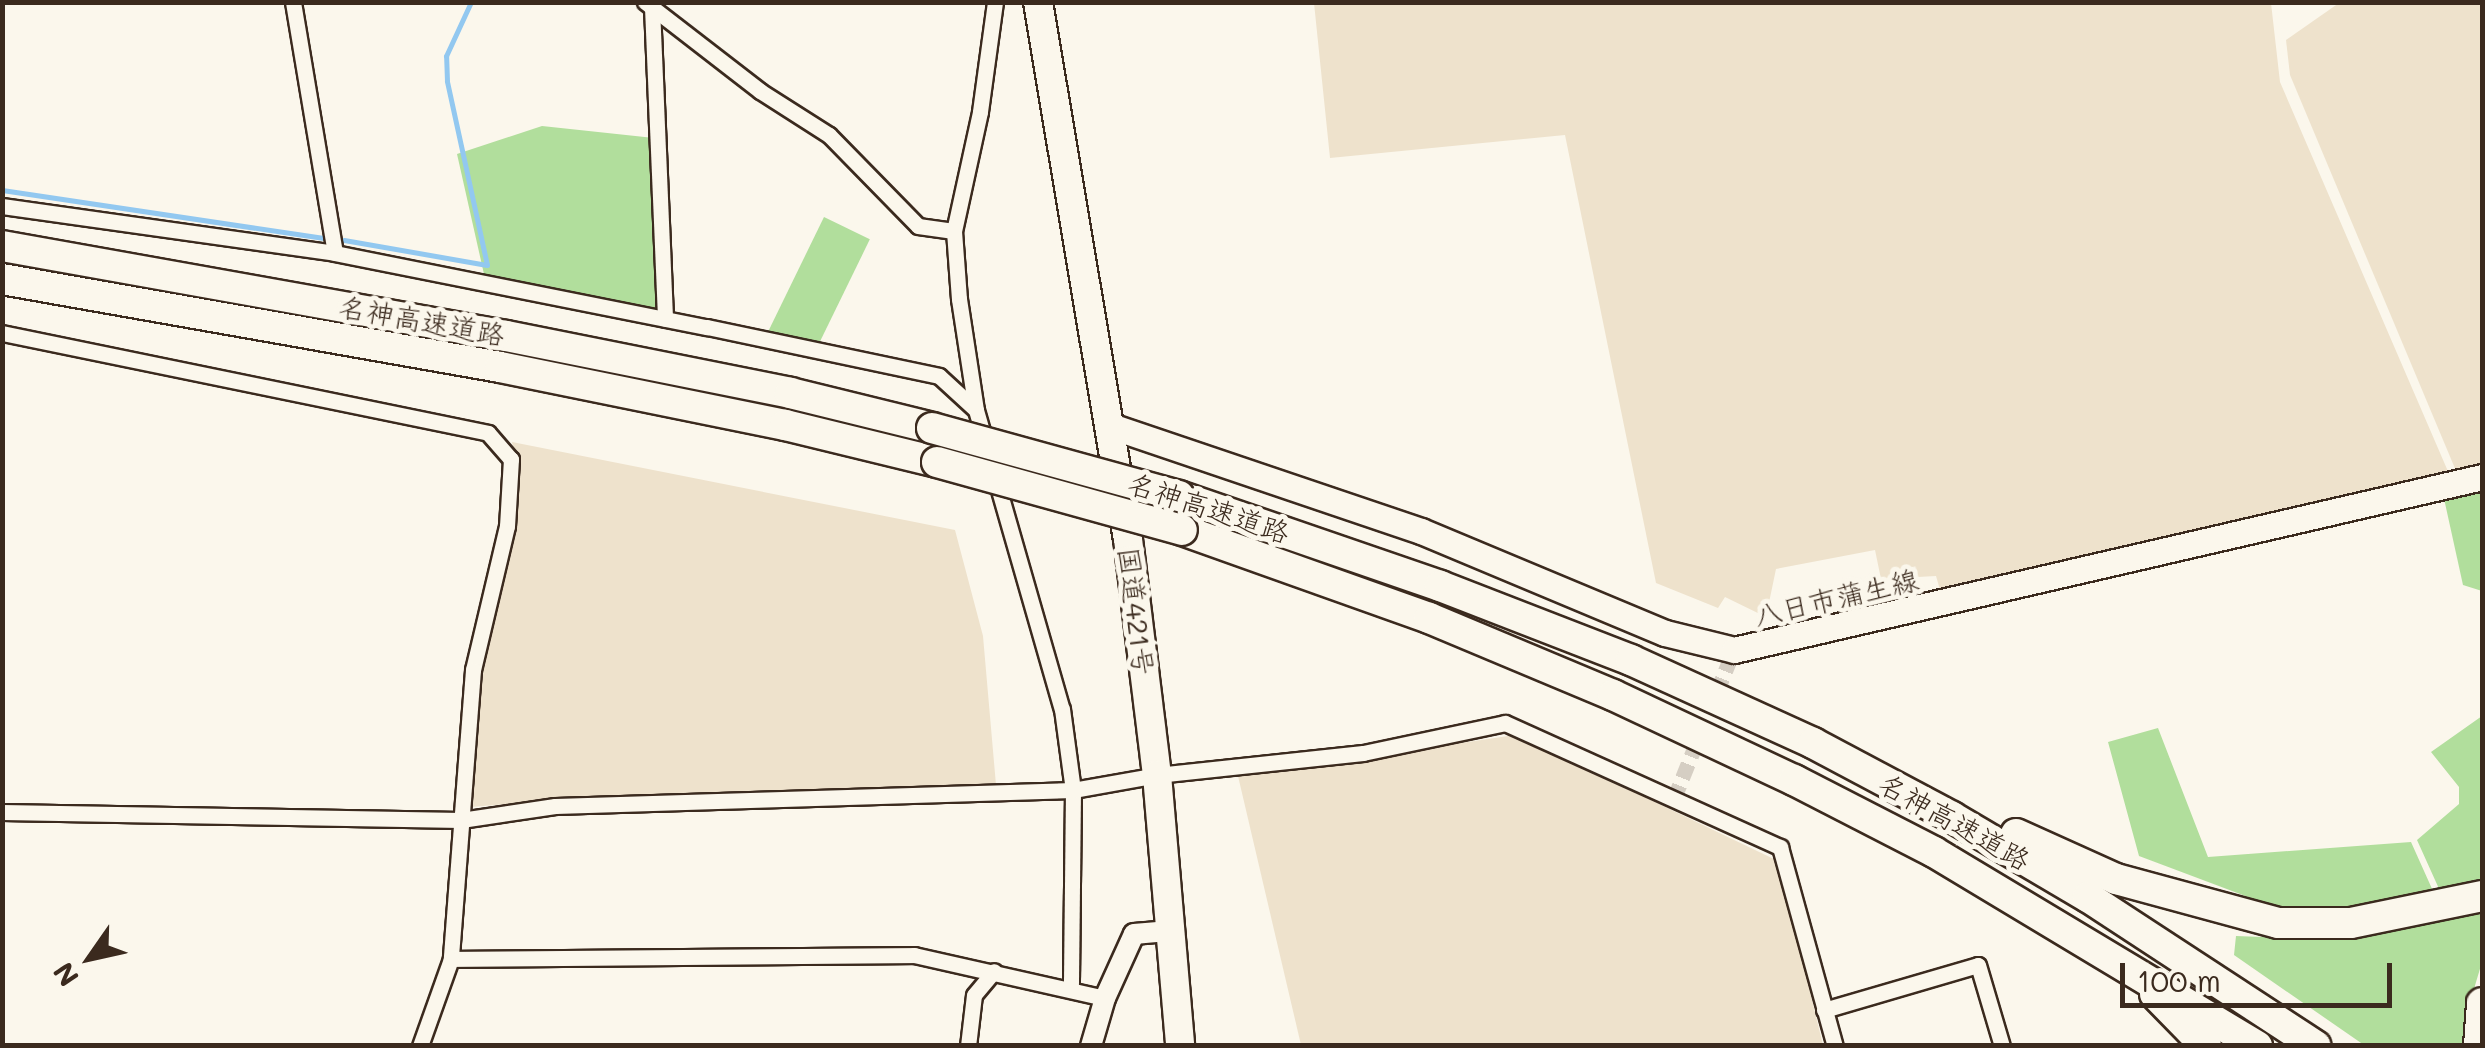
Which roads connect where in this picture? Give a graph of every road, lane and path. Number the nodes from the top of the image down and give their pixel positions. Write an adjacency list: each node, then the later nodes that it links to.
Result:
1 (293, 2): 8 (street)
2 (995, 2): 6 (street)
3 (1038, 2): 13 (highway, 国道421号)
4 (648, 5): 6 (street); 10 (street)
5 (2, 206): 8 (street)
6 (954, 231): 12 (street)
7 (2, 246): 15 (highway, 名神高速道路, bridge)
8 (335, 253): 10 (street)
9 (2, 278): 22 (highway, 名神高速道路, bridge)
10 (665, 319): 12 (street)
11 (2, 333): 19 (street)
12 (976, 410): 17 (street)
13 (1108, 425): 14 (main road, 八日市蒲生線); 16 (highway, 国道421号)
14 (2482, 477)
15 (1631, 660): 20 (highway); 37 (highway, 名神高速道路)
16 (1157, 775): 17 (street); 21 (highway, 国道421号); 28 (street)
17 (1072, 790): 19 (street); 25 (street)
18 (2, 812): 19 (street)
19 (461, 820): 23 (street)
20 (2482, 896)
21 (1170, 931): 26 (street); 32 (highway, 国道421号)
22 (2113, 955): 35 (highway); 36 (highway, 名神高速道路)
23 (451, 958): 24 (street); 29 (street)
24 (994, 972): 25 (street); 30 (street)
25 (1071, 987): 26 (street)
26 (1105, 998): 31 (street)
27 (2482, 1003): 38 (highway)
28 (1824, 1010): 33 (street); 34 (street)
29 (420, 1046)
30 (968, 1046)
31 (1091, 1046)
32 (1180, 1046)
33 (1834, 1046)
34 (2002, 1046)
35 (2206, 1046)
36 (2258, 1046)
37 (2316, 1046)
38 (2479, 1046)

